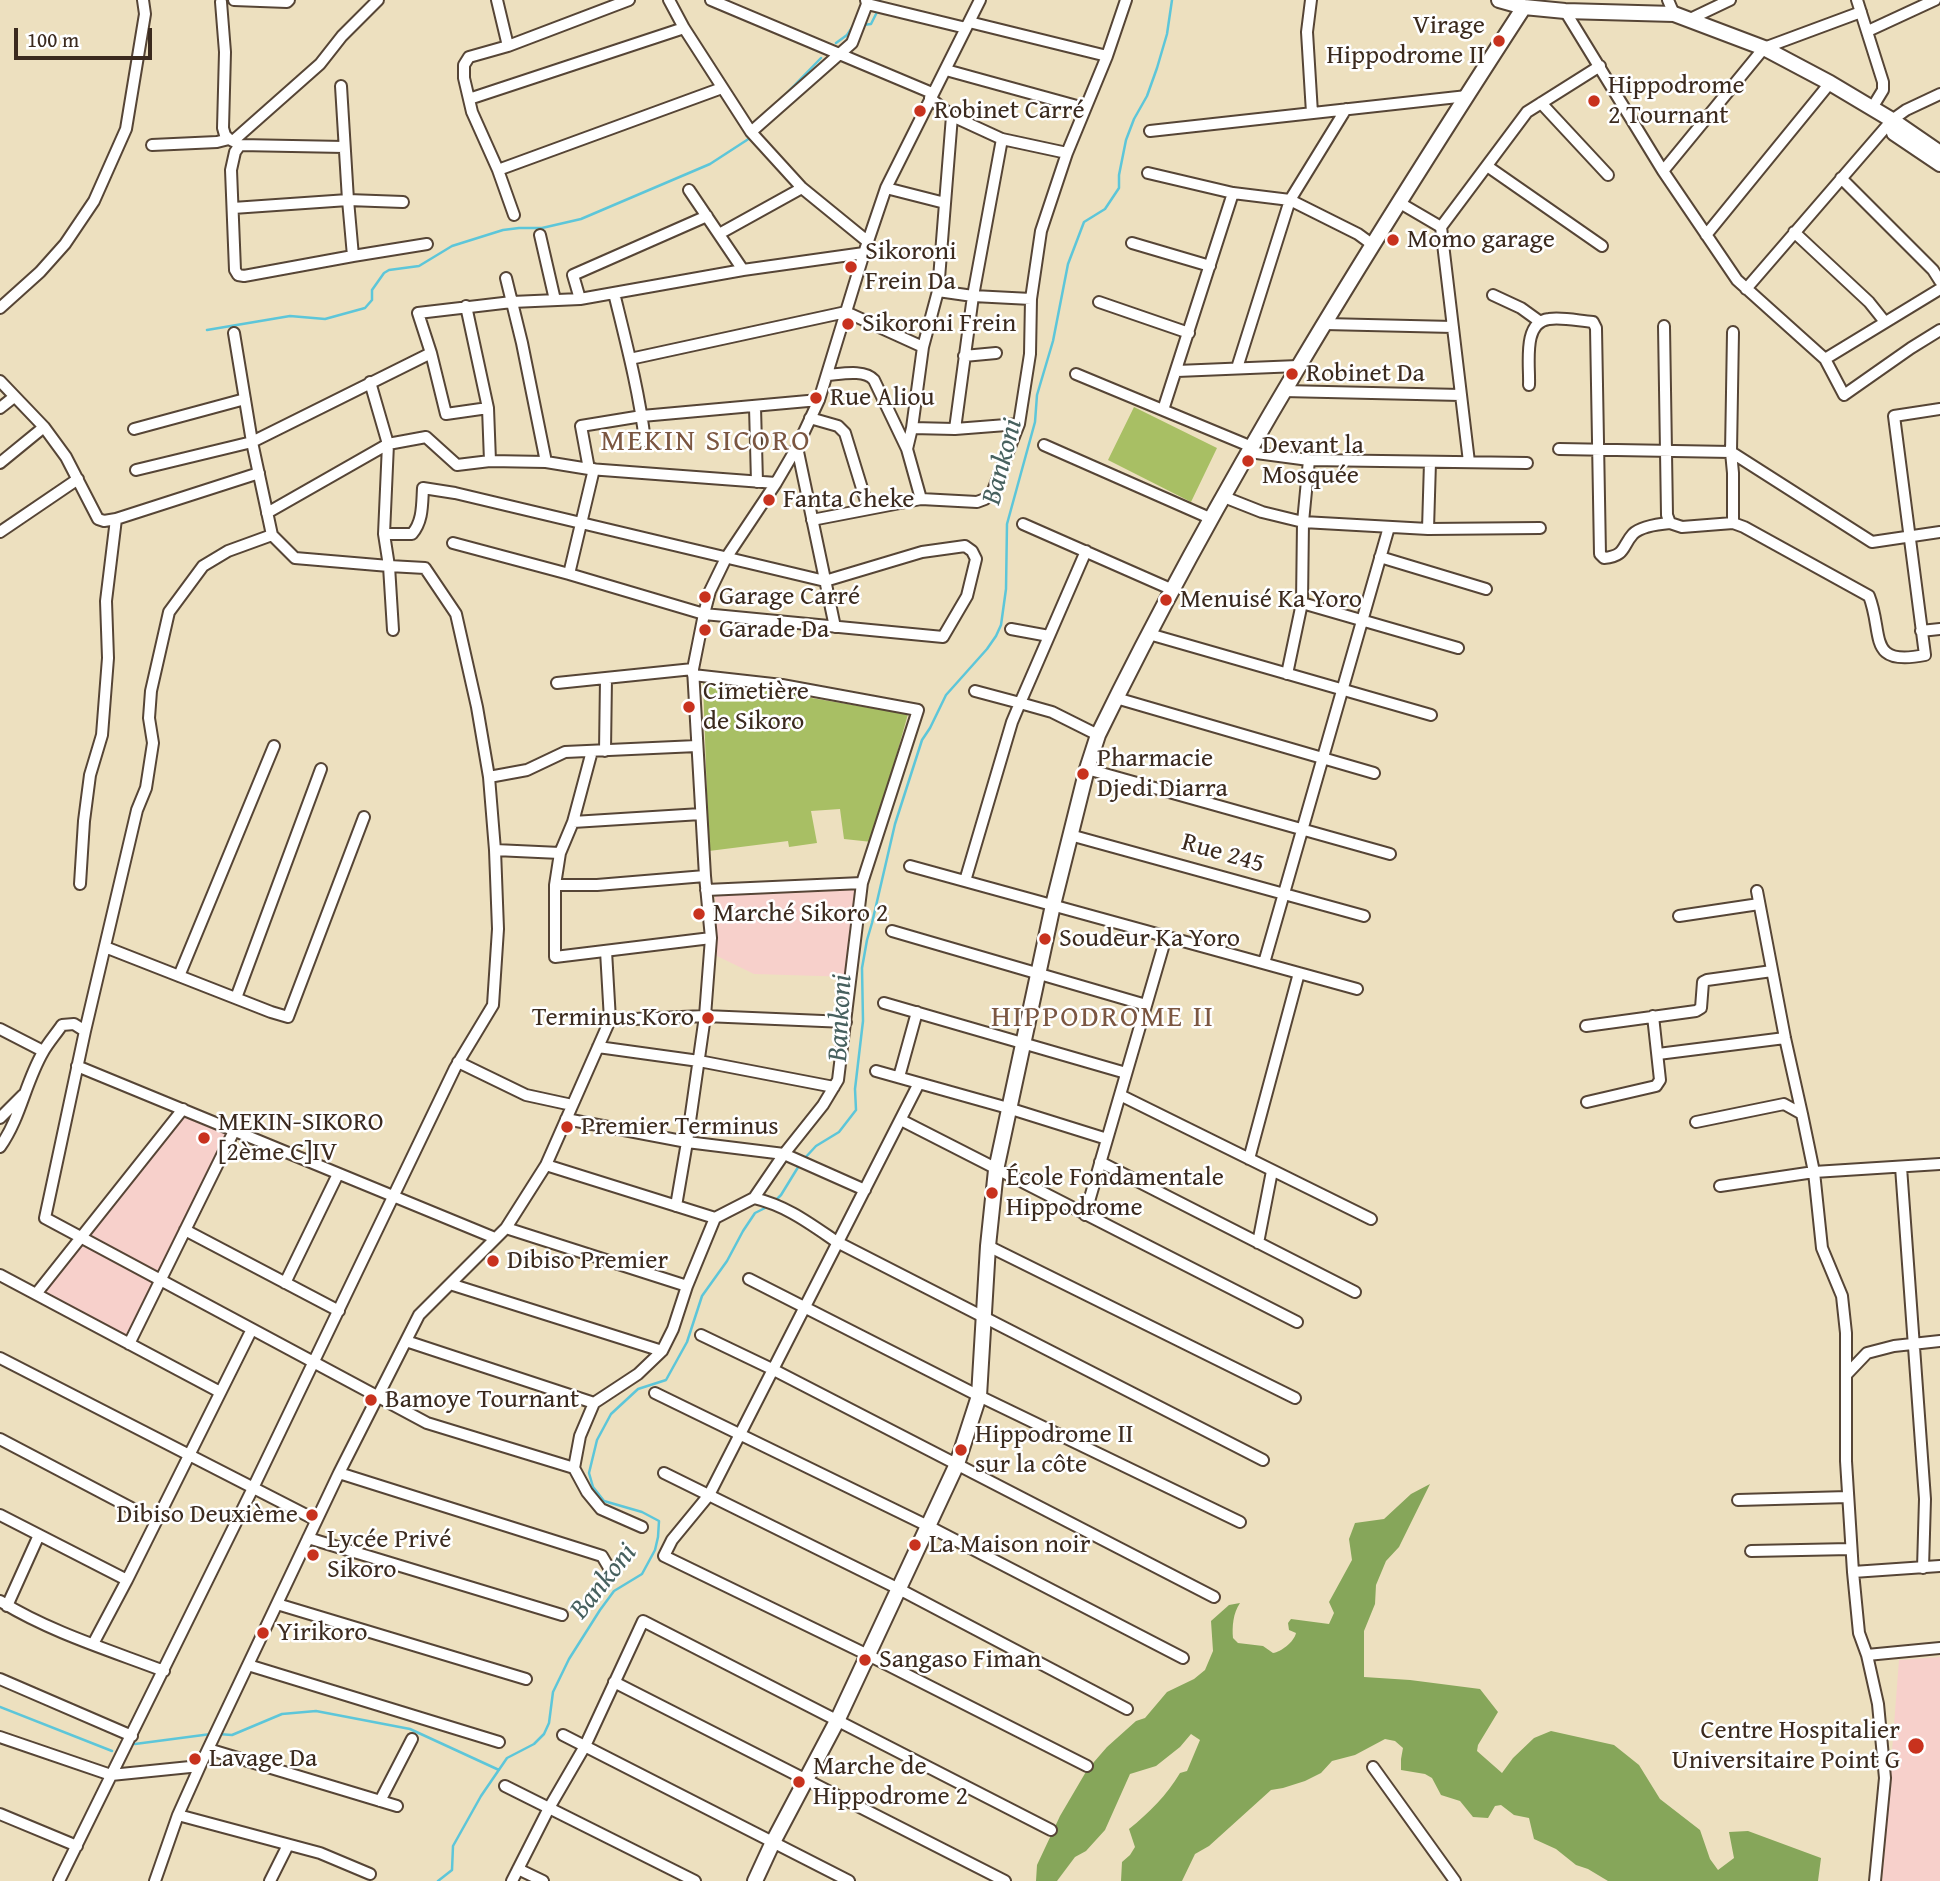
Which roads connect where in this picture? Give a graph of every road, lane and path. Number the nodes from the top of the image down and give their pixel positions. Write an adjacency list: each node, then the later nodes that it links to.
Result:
1 (143, 0): 100 (street)
2 (234, 0): 3 (street)
3 (289, 0)
4 (378, 0): 49 (street)
5 (497, 0): 26 (street)
6 (629, 0): 26 (street)
7 (669, 0): 24 (street)
8 (711, 0): 28 (street)
9 (980, 0): 23 (street)
10 (1311, 0): 43 (street)
11 (1499, 0): 19 (street)
12 (1668, 0): 22 (street)
13 (1730, 0): 22 (street)
14 (1857, 0): 21 (street)
15 (1935, 0): 25 (street)
16 (222, 1): 49 (street)
17 (1124, 1): 29 (street)
18 (867, 2): 23 (street); 28 (street)
19 (1524, 7): 20 (street); 37 (street)
20 (1565, 11): 22 (street); 30 (street)
21 (1861, 12): 25 (street); 27 (street)
22 (1681, 17): 27 (street)
23 (967, 25): 29 (street); 31 (street)
24 (684, 29): 34 (street); 38 (street)
25 (1868, 31): 42 (street)
26 (508, 46): 38 (street)
27 (1764, 48): 32 (street); 57 (street)
28 (839, 53): 36 (street); 47 (street)
29 (1107, 56): 40 (street)
30 (1600, 66): 39 (street); 57 (street)
31 (946, 70): 36 (street); 40 (street)
32 (1830, 83): 42 (street); 77 (street)
33 (341, 86): 51 (street)
34 (722, 88): 47 (street); 56 (street)
35 (1940, 94): 45 (street)
36 (931, 95): 44 (street); 62 (street)
37 (1466, 96): 41 (street); 69 (street)
38 (469, 99): 56 (street)
39 (1541, 103): 55 (street); 59 (street)
40 (1084, 108): 53 (street)
41 (1346, 109): 43 (street); 66 (street)
42 (1875, 109): 45 (street)
43 (1312, 113): 46 (street)
44 (952, 116): 48 (street); 68 (street)
45 (1889, 123): 52 (street); 54 (street); 60 (street)
46 (1150, 131)
47 (751, 132): 61 (street)
48 (1002, 139): 53 (street); 93 (street)
49 (234, 142): 50 (street); 51 (street); 70 (street)
50 (152, 145)
51 (344, 147): 65 (street)
52 (1940, 152)
53 (1067, 153): 95 (street)
54 (1940, 164)
55 (1487, 166): 73 (street); 82 (street)
56 (498, 170): 71 (street)
57 (1663, 171): 77 (street)
58 (1148, 173): 64 (street)
59 (1608, 175)
60 (1841, 178): 74 (street); 87 (street)
61 (803, 188): 75 (street); 81 (street)
62 (886, 188): 68 (street); 81 (street)
63 (689, 190): 72 (street)
64 (1233, 193): 66 (street); 84 (street)
65 (348, 200): 67 (street); 70 (street); 83 (street)
66 (1290, 200): 80 (street); 118 (street)
67 (403, 202)
68 (945, 203): 90 (street)
69 (1399, 203): 73 (street); 80 (street)
70 (233, 208): 83 (street)
71 (514, 215)
72 (707, 216): 75 (street); 94 (street)
73 (1441, 227): 106 (street)
74 (1794, 232): 88 (street); 103 (street)
75 (719, 234): 85 (street)
76 (540, 235): 96 (street)
77 (1706, 235): 88 (street)
78 (1132, 243): 84 (street)
79 (427, 244): 83 (street)
80 (1373, 246): 104 (street)
81 (866, 247): 85 (street); 101 (street)
82 (1602, 247)
83 (353, 256)
84 (1210, 266): 110 (street)
85 (743, 270): 91 (street)
86 (506, 278): 97 (street)
87 (1940, 281)
88 (1746, 289): 116 (street)
89 (1940, 289): 103 (street)
90 (938, 291): 93 (street); 111 (street)
91 (614, 293): 94 (street); 115 (street)
92 (1493, 295): 102 (street)
93 (973, 296): 95 (street); 114 (street)
94 (580, 299): 96 (street)
95 (1031, 299): 137 (street)
96 (555, 300): 97 (street)
97 (512, 302): 99 (street); 158 (street)
98 (1099, 302): 110 (street)
99 (466, 306): 112 (street); 132 (street)
100 (0, 308)
101 (846, 312): 111 (street); 115 (street); 121 (street)
102 (1539, 321): 124 (street); 150 (street)
103 (1885, 322): 116 (street)
104 (1325, 324): 106 (street); 117 (street)
105 (1664, 326): 151 (street)
106 (1453, 327): 126 (street)
107 (1940, 330): 116 (street)
108 (1733, 332): 152 (street)
109 (234, 333): 128 (street)
110 (1189, 333): 119 (street)
111 (923, 347): 139 (street)
112 (431, 353): 123 (street); 132 (street)
113 (996, 353): 114 (street)
114 (964, 356): 141 (street)
115 (630, 359): 135 (street)
116 (1825, 359)
117 (1298, 366): 118 (street); 125 (street)
118 (1237, 369): 119 (street)
119 (1177, 371): 134 (street)
120 (1076, 374): 134 (street)
121 (828, 375): 129 (street); 147 (street)
122 (0, 381): 127 (street)
123 (370, 382): 143 (street); 144 (street)
124 (1529, 385)
125 (1283, 391): 126 (street); 149 (street)
126 (1461, 395): 156 (street)
127 (14, 397): 131 (street); 138 (street)
128 (245, 399): 140 (street); 143 (street)
129 (819, 400): 130 (street); 136 (street)
130 (755, 407): 135 (street); 164 (street)
131 (0, 408)
132 (488, 408): 154 (street)
133 (1940, 409): 185 (street)
134 (1163, 410): 149 (street)
135 (642, 416): 142 (street); 160 (street)
136 (810, 418): 146 (street); 168 (street)
137 (1019, 424): 141 (street); 167 (street)
138 (44, 428): 157 (street); 163 (street)
139 (912, 428): 141 (street); 147 (street)
140 (135, 429)
141 (955, 429)
142 (645, 441)
143 (252, 442): 161 (street); 162 (street)
144 (388, 444): 154 (street); 169 (street); 183 (street)
145 (1044, 445): 171 (street)
146 (797, 447): 165 (street); 172 (street)
147 (907, 449): 167 (street)
148 (1559, 449): 150 (street)
149 (1250, 450): 153 (street); 166 (street)
150 (1597, 450): 151 (street); 174 (street)
151 (1665, 451): 152 (street); 174 (street)
152 (1731, 452): 175 (street); 185 (street)
153 (1309, 460): 155 (street); 173 (street)
154 (490, 461): 158 (street)
155 (1430, 462): 156 (street); 180 (street)
156 (1469, 462): 159 (street)
157 (0, 463)
158 (546, 463): 160 (street)
159 (1527, 463)
160 (592, 469): 164 (street); 176 (street)
161 (135, 470)
162 (259, 472): 169 (street); 170 (street)
163 (78, 479): 170 (street); 181 (street)
164 (757, 482): 165 (street)
165 (776, 483): 189 (street)
166 (1224, 497): 171 (street); 173 (street)
167 (921, 499): 168 (street)
168 (868, 508): 172 (street)
169 (267, 513): 184 (street)
170 (116, 519): 237 (street)
171 (1212, 519): 194 (street)
172 (812, 520): 192 (street)
173 (1303, 522): 178 (street); 195 (street)
174 (1670, 523): 175 (street)
175 (1733, 523): 202 (street)
176 (582, 524): 183 (street); 189 (street); 191 (street)
177 (1023, 524): 187 (street)
178 (1389, 527): 180 (street); 188 (street)
179 (1540, 528): 180 (street)
180 (1428, 529)
181 (0, 532)
182 (1940, 533): 185 (street)
183 (384, 534): 190 (street)
184 (272, 535): 190 (street); 249 (street)
185 (1909, 537): 202 (street)
186 (453, 543): 191 (street)
187 (1086, 551): 194 (street); 204 (street)
188 (1380, 557): 193 (street); 197 (street)
189 (726, 558): 192 (street); 196 (street)
190 (388, 566): 201 (street); 224 (street)
191 (569, 574): 196 (street)
192 (825, 581): 198 (street); 198 (street)
193 (1486, 589)
194 (1173, 590): 203 (street)
195 (1302, 603): 197 (street); 207 (street)
196 (704, 614): 198 (street); 206 (street)
197 (1362, 621): 205 (street); 210 (street)
198 (835, 627)
199 (1011, 628): 204 (street)
200 (1940, 629): 202 (street)
201 (393, 631)
202 (1922, 631)
203 (1149, 635): 207 (street); 212 (street)
204 (1049, 636): 213 (street)
205 (1458, 648)
206 (693, 672): 208 (street); 217 (street); 236 (street)
207 (1287, 674): 210 (street)
208 (606, 678): 209 (street); 219 (street)
209 (557, 683)
210 (1342, 690): 214 (street); 220 (street)
211 (975, 691): 213 (street)
212 (1116, 698): 215 (street); 220 (street)
213 (1020, 703): 215 (street); 235 (street)
214 (1431, 715)
215 (1098, 735): 222 (street)
216 (274, 746): 255 (street)
217 (697, 746): 219 (street); 225 (street)
218 (592, 751): 219 (street); 224 (street); 227 (street)
219 (605, 751)
220 (1323, 757): 223 (street); 228 (street)
221 (321, 769): 257 (street)
222 (1087, 769): 228 (street); 229 (street)
223 (1374, 773)
224 (489, 777): 230 (street)
225 (701, 814): 227 (street); 234 (street)
226 (364, 817): 257 (street)
227 (573, 822): 231 (street)
228 (1302, 830): 232 (street); 241 (street)
229 (1070, 835): 241 (street, Rue 245); 243 (street)
230 (495, 850): 231 (street); 274 (street)
231 (559, 853): 238 (street)
232 (1390, 854)
233 (910, 866): 235 (street)
234 (705, 876): 238 (street); 239 (street)
235 (965, 881): 243 (street)
236 (862, 883): 239 (street); 264 (street)
237 (80, 884)
238 (555, 885): 250 (street)
239 (706, 890): 248 (street)
240 (1757, 891): 242 (street)
241 (1283, 894): 244 (street, Rue 245); 251 (street)
242 (1759, 904): 245 (street); 252 (street)
243 (1053, 905): 247 (street); 254 (street)
244 (1364, 916)
245 (1679, 916)
246 (892, 931): 254 (street)
247 (1167, 937): 251 (street); 259 (street)
248 (710, 939): 250 (street); 261 (street)
249 (104, 947): 255 (street); 267 (street)
250 (606, 951): 263 (street)
251 (1264, 963): 253 (street)
252 (1772, 971): 262 (street); 268 (street)
253 (1299, 973): 256 (street); 297 (street)
254 (1037, 974): 259 (street); 269 (street)
255 (179, 976): 257 (street)
256 (1357, 989)
257 (236, 998)
258 (884, 1003): 260 (street)
259 (1146, 1005): 277 (street)
260 (917, 1012): 269 (street); 278 (street)
261 (705, 1016): 263 (street); 264 (street); 273 (street)
262 (1653, 1016): 265 (street); 272 (street)
263 (610, 1020): 270 (street)
264 (846, 1021): 280 (street)
265 (1586, 1026)
266 (0, 1030): 271 (street)
267 (85, 1031): 271 (street); 275 (street)
268 (1785, 1038): 272 (street); 287 (street)
269 (1022, 1043): 277 (street); 285 (street)
270 (598, 1047): 273 (street); 284 (street)
271 (43, 1051): 281 (street)
272 (1658, 1054): 283 (street)
273 (699, 1061): 280 (street); 294 (street)
274 (458, 1062): 284 (street); 308 (street)
275 (77, 1066): 286 (street); 316 (street)
276 (876, 1071): 278 (street)
277 (1126, 1073): 282 (street)
278 (899, 1077): 279 (street)
279 (919, 1083): 285 (street); 290 (street)
280 (834, 1087): 296 (street)
281 (24, 1093): 288 (street); 295 (street)
282 (1120, 1095): 293 (street); 297 (street)
283 (1587, 1102)
284 (572, 1105): 289 (street)
285 (1008, 1108): 293 (street); 302 (street)
286 (183, 1110): 292 (street); 316 (street)
287 (1802, 1114): 291 (street); 304 (street)
288 (0, 1118)
289 (566, 1119): 294 (street); 300 (street)
290 (901, 1120): 302 (street); 307 (street)
291 (1696, 1122)
292 (234, 1130): 305 (street); 315 (street)
293 (1107, 1139): 298 (street)
294 (687, 1142): 296 (street); 310 (street)
295 (0, 1147)
296 (784, 1154): 307 (street); 309 (street)
297 (1249, 1159): 303 (street)
298 (1100, 1162): 311 (street); 319 (street)
299 (1940, 1164): 301 (street)
300 (546, 1165): 310 (street); 314 (street)
301 (1901, 1167): 304 (street); 338 (street)
302 (996, 1170): 311 (street); 320 (street)
303 (1272, 1171): 313 (street); 319 (street)
304 (1814, 1172): 306 (street); 343 (street)
305 (338, 1174): 308 (street); 324 (street)
306 (1720, 1186)
307 (865, 1190): 318 (street)
308 (394, 1196): 317 (street); 330 (street)
309 (754, 1198): 312 (street); 318 (street)
310 (676, 1206): 312 (street)
311 (1085, 1215): 332 (street)
312 (715, 1219): 326 (street)
313 (1371, 1219)
314 (506, 1228): 317 (street); 326 (street)
315 (185, 1230): 323 (street); 324 (street)
316 (81, 1238): 323 (street); 328 (street)
317 (495, 1238): 325 (street)
318 (837, 1242): 329 (street); 331 (street)
319 (1258, 1243): 327 (street)
320 (988, 1246): 331 (street); 348 (street)
321 (0, 1275): 328 (street)
322 (749, 1279): 329 (street)
323 (160, 1280): 333 (street); 337 (street)
324 (285, 1283): 330 (street)
325 (450, 1284): 335 (street); 339 (street)
326 (687, 1286): 339 (street)
327 (1354, 1292)
328 (36, 1294): 337 (street)
329 (804, 1307): 342 (street); 346 (street)
330 (339, 1311): 341 (street)
331 (984, 1317): 346 (street); 353 (street)
332 (1297, 1322)
333 (252, 1329): 341 (street); 344 (street)
334 (701, 1335): 342 (street)
335 (406, 1341): 347 (street); 349 (street)
336 (1940, 1341): 338 (street)
337 (129, 1344): 344 (street)
338 (1914, 1344): 343 (street); 373 (street)
339 (662, 1351): 349 (street)
340 (0, 1358): 352 (street)
341 (314, 1363): 347 (street); 358 (street)
342 (772, 1369): 350 (street); 354 (street)
343 (1846, 1375): 360 (street)
344 (219, 1392): 352 (street)
345 (655, 1393): 350 (street)
346 (979, 1396): 354 (street); 365 (street)
347 (377, 1397): 355 (street); 356 (street)
348 (1295, 1398)
349 (594, 1403): 355 (street)
350 (740, 1434): 359 (street); 366 (street)
351 (0, 1439): 364 (street)
352 (189, 1455): 358 (street); 364 (street)
353 (1263, 1460)
354 (957, 1464): 366 (street); 378 (street)
355 (574, 1468): 367 (street)
356 (338, 1473): 363 (street); 375 (street)
357 (664, 1473): 359 (street)
358 (253, 1488): 363 (street); 388 (street)
359 (709, 1495): 377 (street); 384 (street)
360 (1848, 1497): 361 (street); 370 (street)
361 (1738, 1500)
362 (0, 1515): 368 (street)
363 (316, 1520): 369 (street)
364 (156, 1521): 376 (street)
365 (1240, 1522)
366 (928, 1526): 377 (street); 386 (street)
367 (642, 1527)
368 (39, 1535): 376 (street); 379 (street)
369 (308, 1538): 380 (street); 381 (street)
370 (1851, 1549): 371 (street); 374 (street)
371 (1751, 1551)
372 (1940, 1566): 373 (street)
373 (1923, 1568): 374 (street)
374 (1853, 1572): 385 (street)
375 (612, 1573)
376 (127, 1580): 382 (street)
377 (899, 1589): 384 (street); 392 (street)
378 (1214, 1597)
379 (4, 1604): 382 (street)
380 (277, 1604): 387 (street); 390 (street)
381 (562, 1615)
382 (93, 1644): 388 (street)
383 (1940, 1648): 385 (street)
384 (868, 1655): 393 (street); 402 (street)
385 (1867, 1655): 428 (street)
386 (1183, 1658)
387 (248, 1664): 398 (street); 400 (street)
388 (164, 1671): 395 (street)
389 (0, 1679): 395 (street)
390 (526, 1679)
391 (614, 1682): 393 (street); 399 (street); 405 (street)
392 (1127, 1709)
393 (837, 1721): 405 (street); 412 (street)
394 (563, 1735): 399 (street)
395 (132, 1736): 404 (street)
396 (0, 1737): 404 (street)
397 (412, 1739): 407 (street)
398 (499, 1742)
399 (585, 1746): 409 (street); 413 (street)
400 (208, 1749): 401 (street); 407 (street)
401 (200, 1766): 404 (street); 411 (street)
402 (1087, 1766)
403 (1373, 1767): 427 (street)
404 (111, 1775): 415 (street)
405 (807, 1779): 413 (street); 426 (street)
406 (505, 1786): 409 (street)
407 (380, 1801): 408 (street)
408 (397, 1806)
409 (549, 1808): 416 (street); 423 (street)
410 (0, 1814): 415 (street)
411 (178, 1815): 414 (street); 419 (street)
412 (1051, 1830)
413 (773, 1842): 424 (street); 425 (street)
414 (288, 1845): 417 (street); 420 (street)
415 (77, 1846): 418 (street)
416 (518, 1869): 421 (street); 422 (street)
417 (370, 1874)
418 (59, 1881)
419 (155, 1881)
420 (270, 1881)
421 (512, 1881)
422 (542, 1881)
423 (695, 1881)
424 (755, 1881)
425 (849, 1881)
426 (1005, 1881)
427 (1455, 1881)
428 (1875, 1881)

